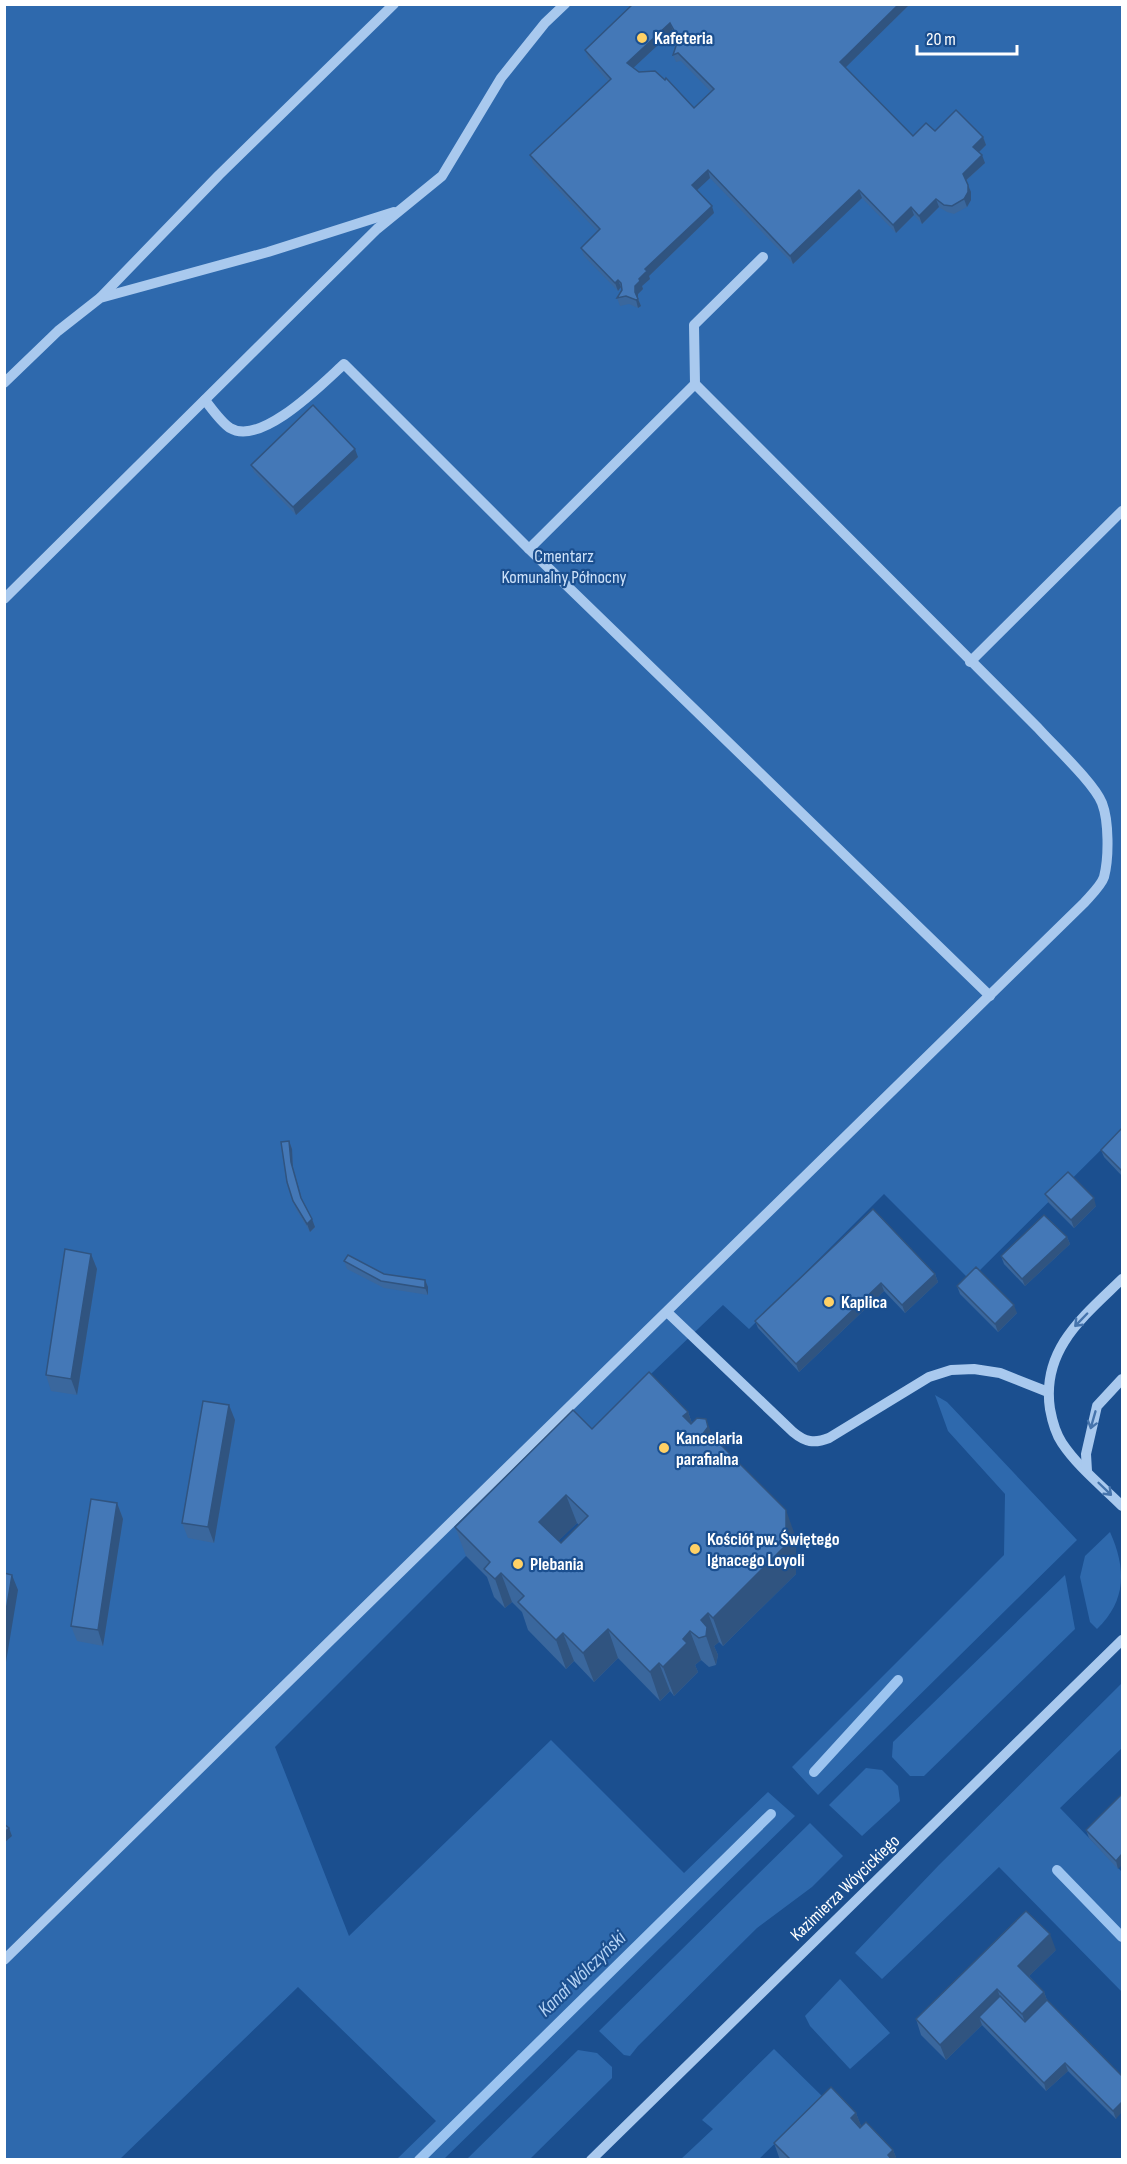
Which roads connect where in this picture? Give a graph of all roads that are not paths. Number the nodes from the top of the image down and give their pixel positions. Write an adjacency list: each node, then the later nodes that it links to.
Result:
1 (394, 4): 5 (street)
2 (565, 4): 3 (street)
3 (400, 210): 5 (street); 8 (street)
4 (763, 257): 7 (street)
5 (100, 298): 6 (street)
6 (4, 383)
7 (695, 384): 10 (street); 12 (street)
8 (205, 400): 10 (street); 11 (street)
9 (1122, 512): 12 (street)
10 (529, 549): 13 (street)
11 (4, 599)
12 (970, 662): 13 (street)
13 (990, 996): 15 (street)
14 (1122, 1279): 17 (street, one-way to 17)
15 (667, 1312): 17 (street); 21 (street)
16 (1122, 1379): 18 (street, one-way to 18)
17 (1047, 1392): 18 (street)
18 (1087, 1472): 19 (street, one-way to 19)
19 (1122, 1506)
20 (1122, 1640): 22 (street, Kazimierza Wóycickiego)
21 (4, 1960)
22 (591, 2160)

